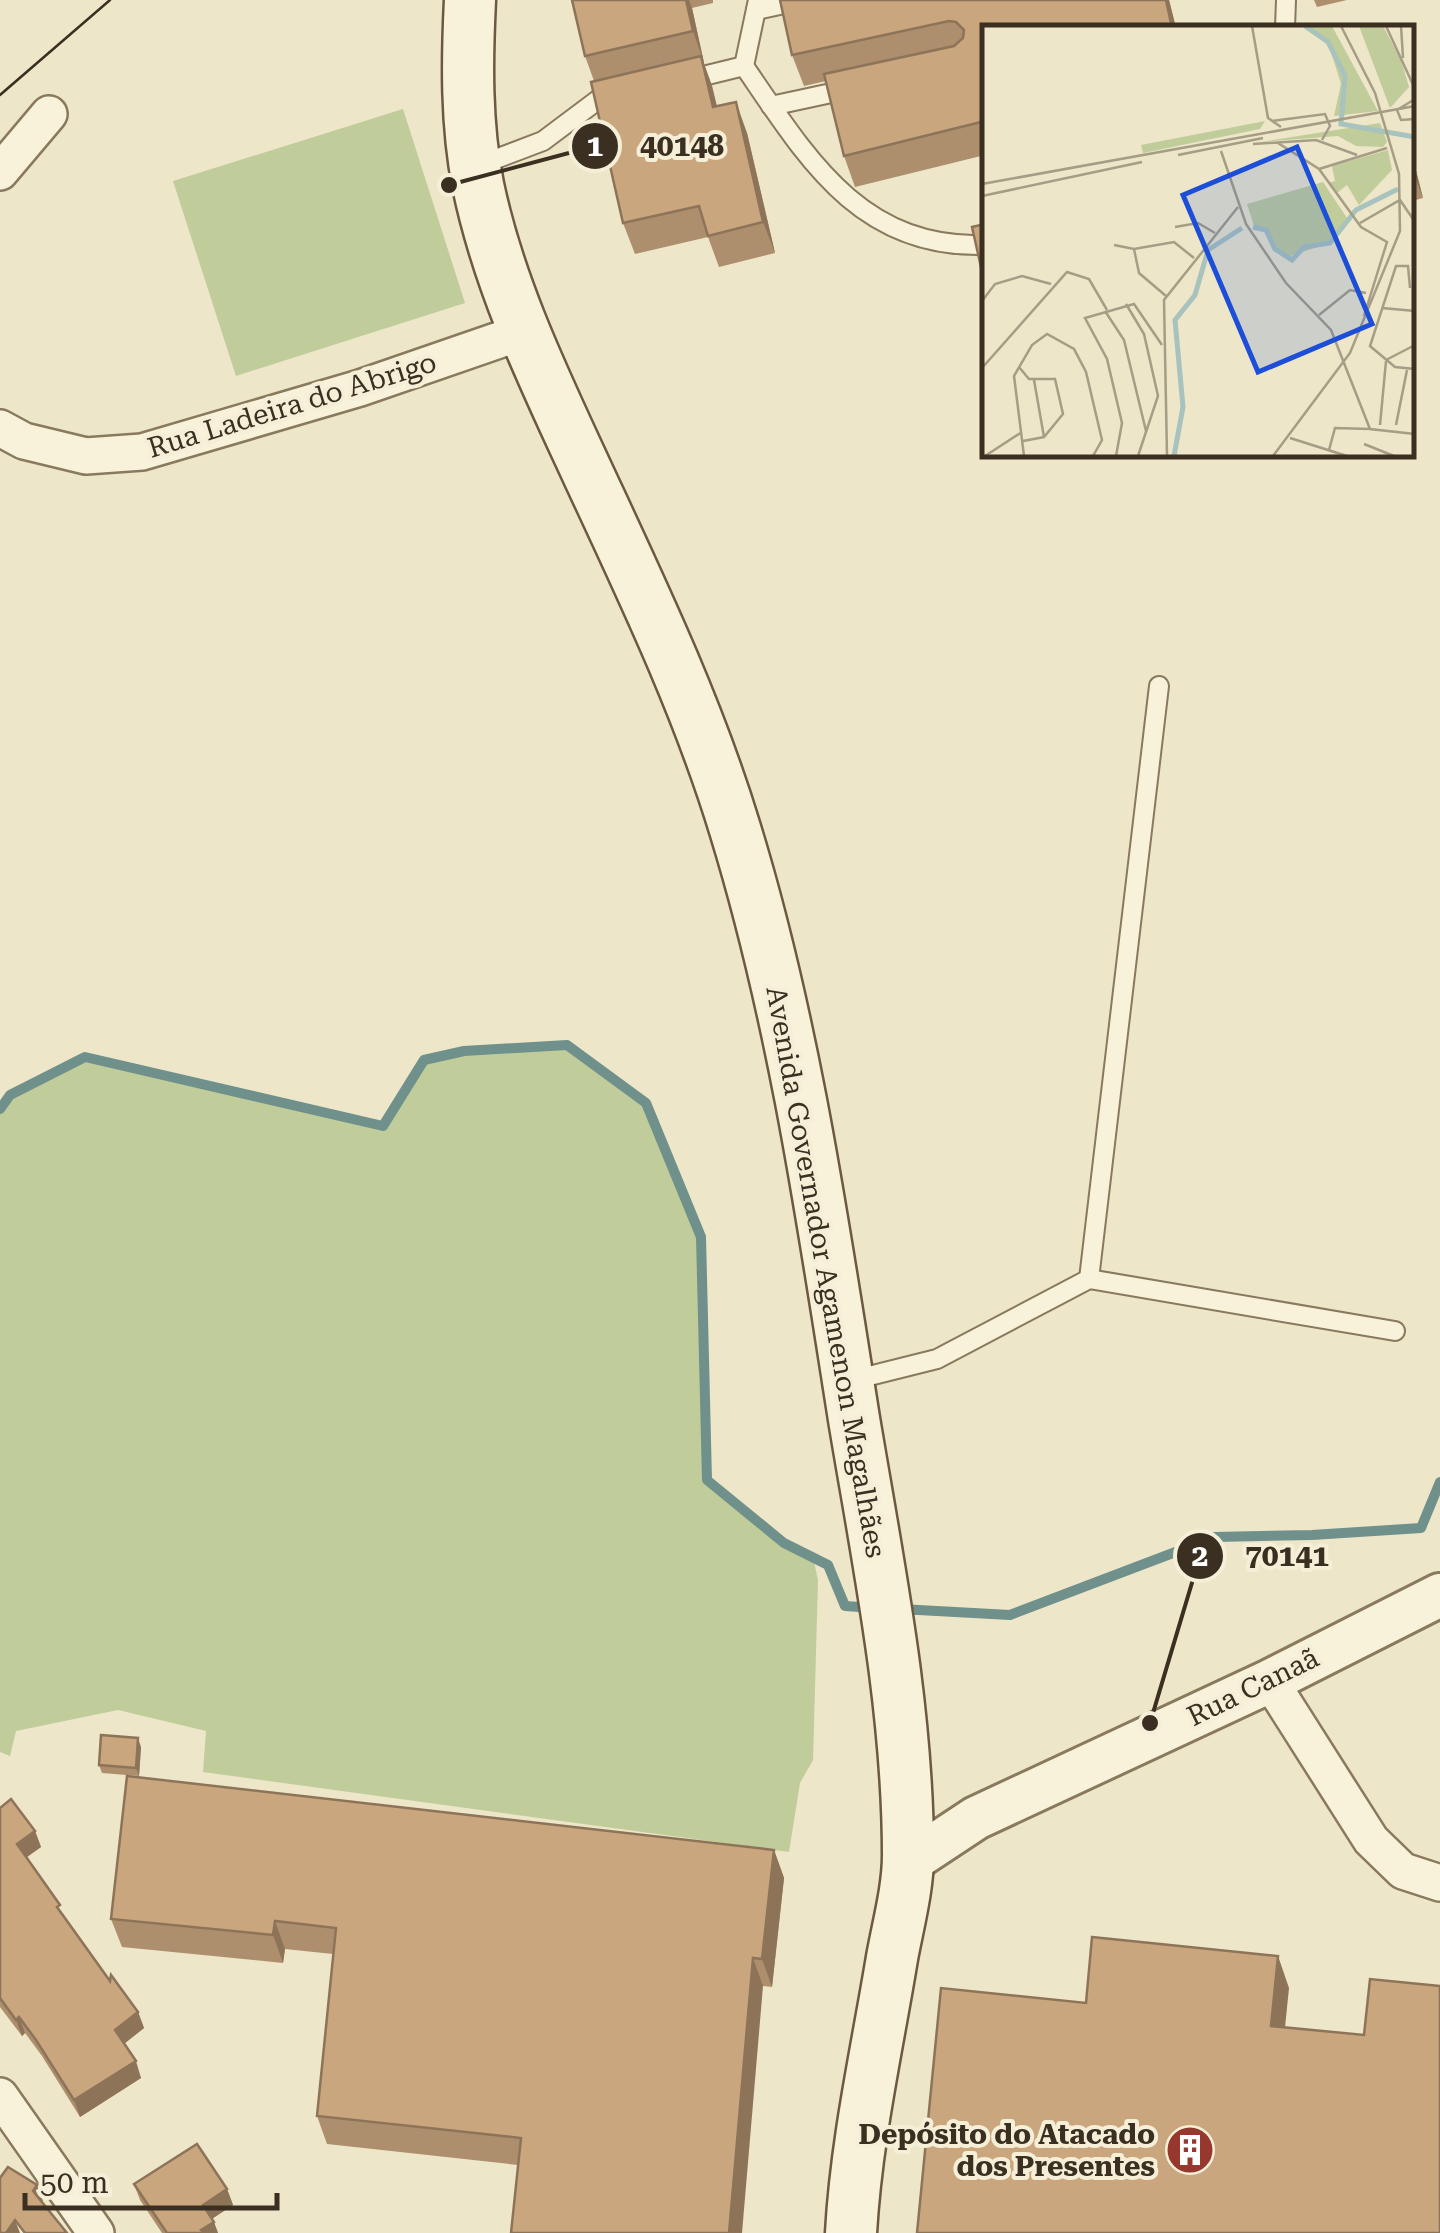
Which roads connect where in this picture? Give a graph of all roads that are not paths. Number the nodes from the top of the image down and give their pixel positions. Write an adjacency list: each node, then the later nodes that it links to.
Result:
1 (470, 0): 12 (main road, Avenida Governador Agamenon Magalhães)
2 (803, 0): 4 (lane)
3 (1286, 0): 5 (lane)
4 (757, 5): 6 (lane)
5 (1285, 25)
6 (744, 66): 8 (lane); 10 (lane)
7 (867, 85): 10 (lane)
8 (660, 86)
9 (611, 97): 12 (lane)
10 (772, 106): 14 (lane)
11 (49, 114): 13 (street)
12 (475, 167): 15 (main road, Avenida Governador Agamenon Magalhães)
13 (0, 172)
14 (982, 244)
15 (525, 331): 16 (street, Rua Ladeira do Abrigo); 20 (main road, Avenida Governador Agamenon Magalhães)
16 (0, 428)
17 (1159, 686): 18 (lane)
18 (1090, 1278): 19 (lane); 20 (lane)
19 (1395, 1332)
20 (848, 1381): 23 (main road, Avenida Governador Agamenon Magalhães)
21 (1440, 1595): 22 (street, Rua Canaã)
22 (1270, 1680): 23 (street, Rua Canaã); 24 (street)
23 (908, 1864): 27 (main road, Avenida Governador Agamenon Magalhães)
24 (1440, 1884)
25 (0, 2096): 26 (street)
26 (96, 2233)
27 (851, 2233)

